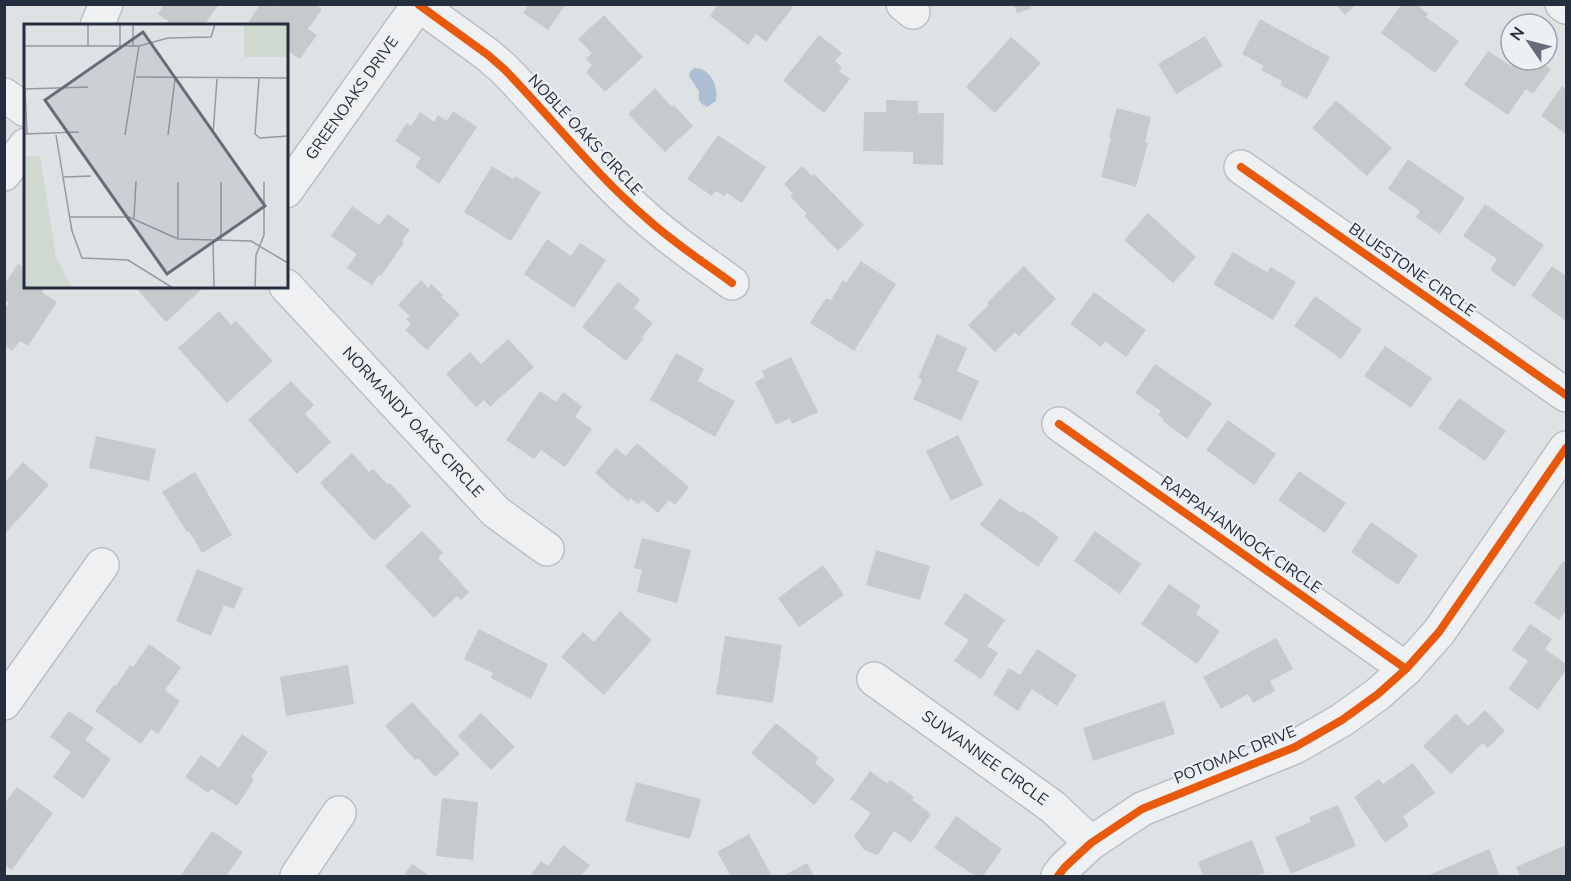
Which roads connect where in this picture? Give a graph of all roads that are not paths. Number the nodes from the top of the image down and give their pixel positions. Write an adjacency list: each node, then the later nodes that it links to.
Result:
1 (105, 4): 5 (street)
2 (1562, 4): 4 (street)
3 (419, 5): 11 (street, GREENOAKS DRIVE); 12 (street, NOBLE OAKS CIRCLE)
4 (1566, 7)
5 (99, 24)
6 (4, 95): 7 (street)
7 (24, 109)
8 (24, 148): 10 (street)
9 (1241, 167): 14 (street, BLUESTONE CIRCLE)
10 (4, 174)
11 (288, 188)
12 (732, 283)
13 (288, 288): 17 (street, NORMANDY OAKS CIRCLE)
14 (1566, 395)
15 (1059, 424): 19 (street, RAPPAHANNOCK CIRCLE)
16 (1564, 455): 19 (street, POTOMAC DRIVE)
17 (547, 549)
18 (102, 565): 21 (street)
19 (1406, 669): 23 (street, POTOMAC DRIVE)
20 (874, 679): 23 (street, SUWANNEE CIRCLE)
21 (4, 703)
22 (339, 813): 24 (street)
23 (1091, 843): 25 (street, POTOMAC DRIVE)
24 (297, 876)
25 (1058, 876)

